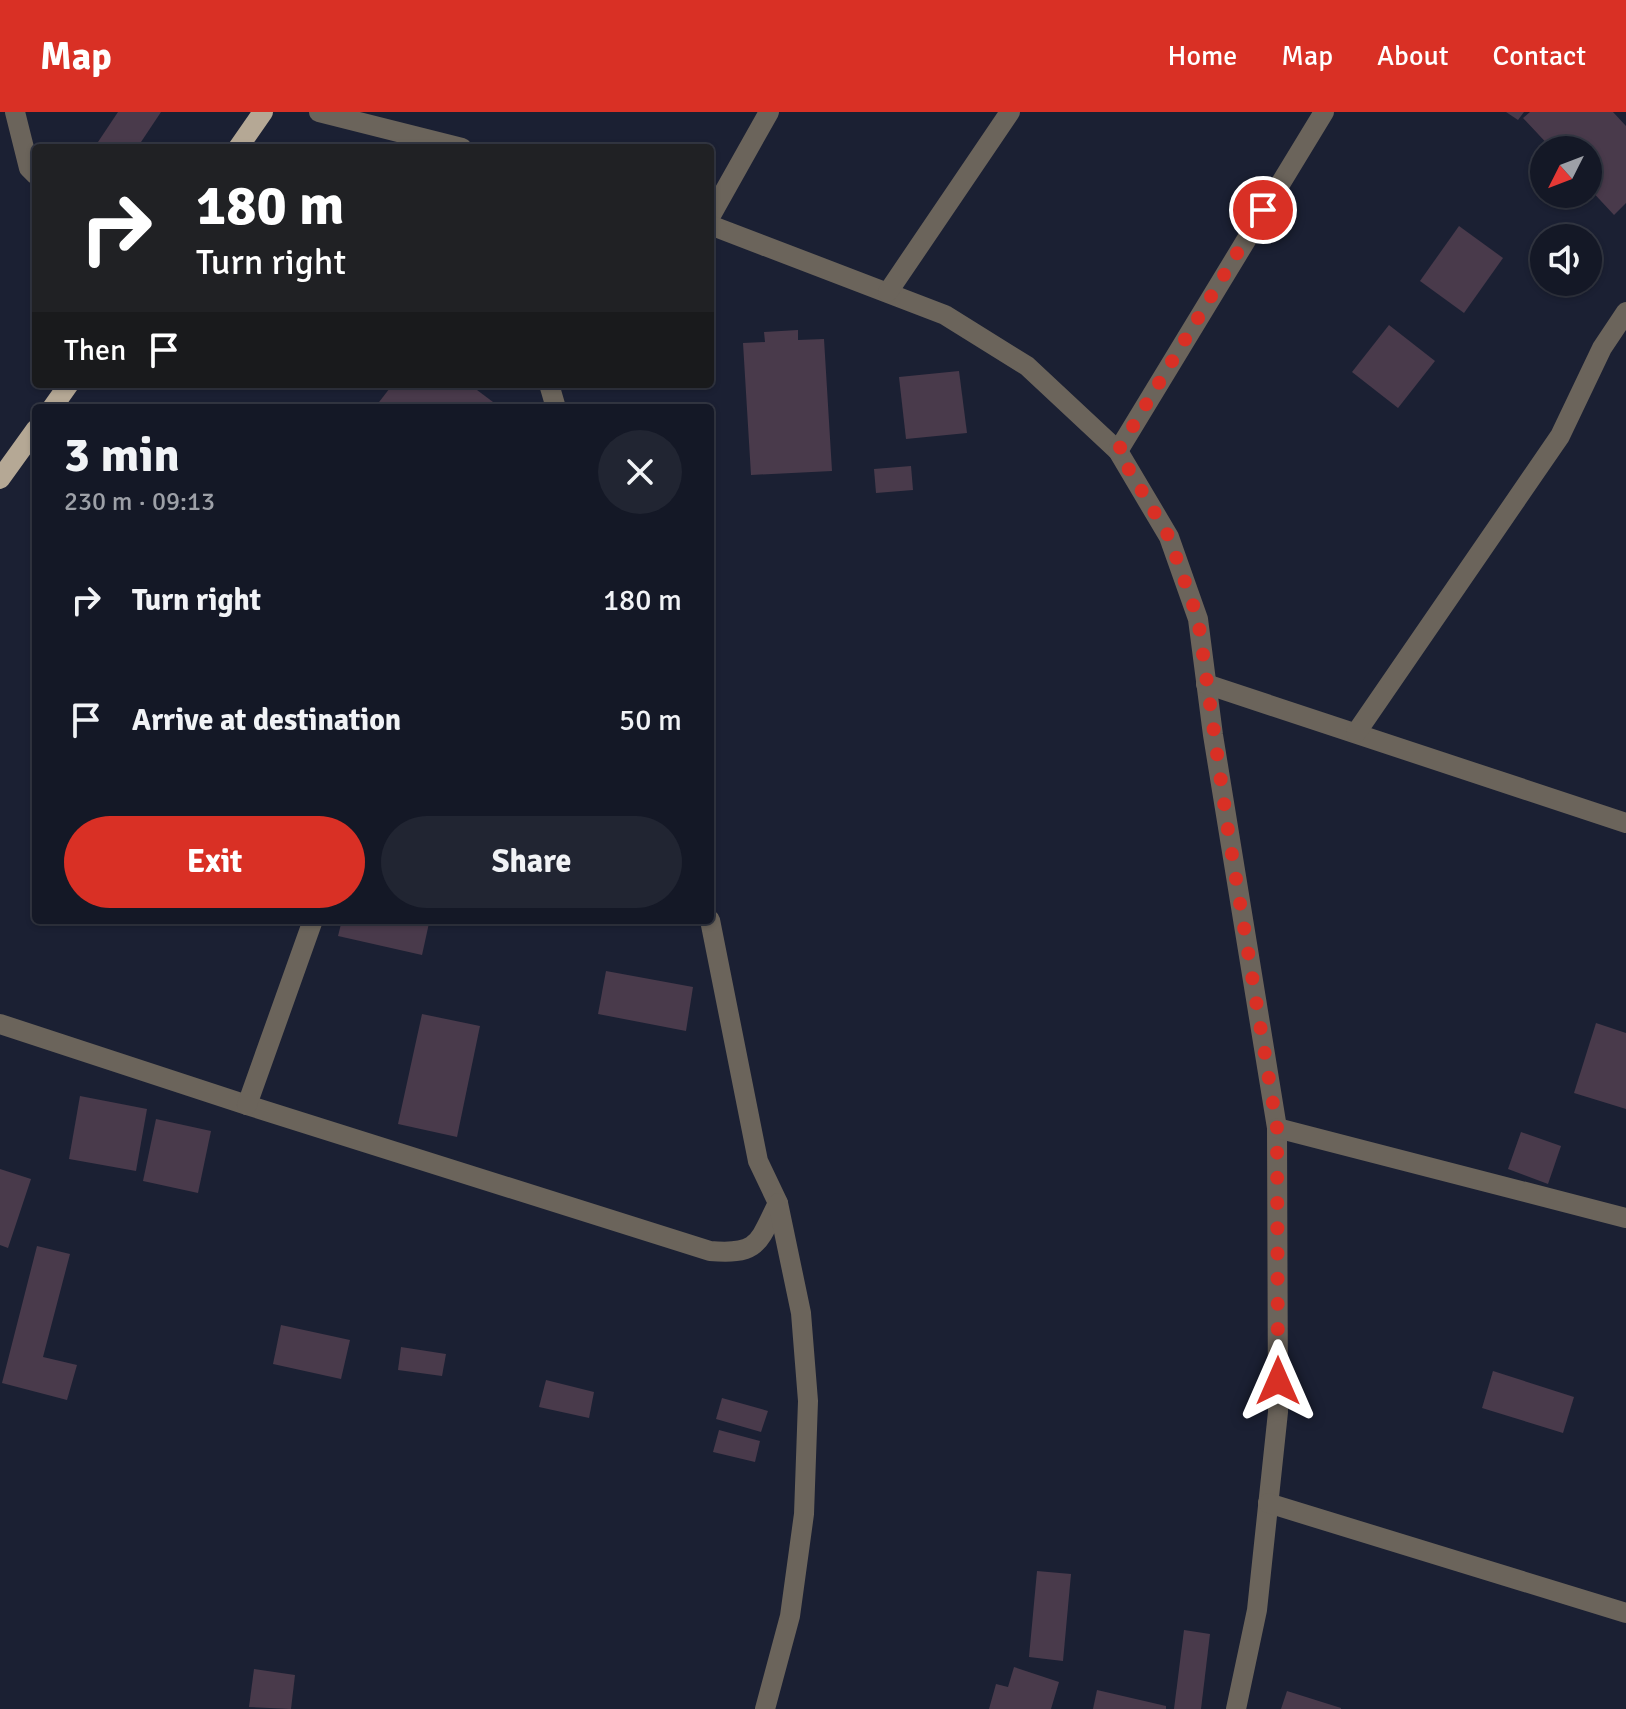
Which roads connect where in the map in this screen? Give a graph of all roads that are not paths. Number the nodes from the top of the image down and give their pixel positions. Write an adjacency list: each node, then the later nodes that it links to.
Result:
1 (15, 112): 9 (street)
2 (263, 112): 7 (main road)
3 (319, 112): 8 (street)
4 (769, 112): 10 (street)
5 (1010, 112): 12 (street)
6 (1324, 112): 15 (street)
7 (241, 144)
8 (446, 144)
9 (32, 171)
10 (714, 210)
11 (714, 227): 12 (street)
12 (888, 292): 15 (street)
13 (1626, 312): 18 (street)
14 (32, 435): 16 (main road)
15 (1118, 451): 17 (street)
16 (0, 479)
17 (1206, 684): 18 (street); 24 (street)
18 (1356, 733): 19 (street)
19 (1621, 816)
20 (312, 924): 23 (street)
21 (711, 924): 25 (street)
22 (0, 1024): 23 (street)
23 (247, 1105): 25 (street)
24 (1277, 1128): 26 (street); 27 (street)
25 (778, 1203): 29 (street)
26 (1626, 1218)
27 (1268, 1503): 28 (street); 30 (street)
28 (1626, 1613)
29 (765, 1709)
30 (1236, 1709)

